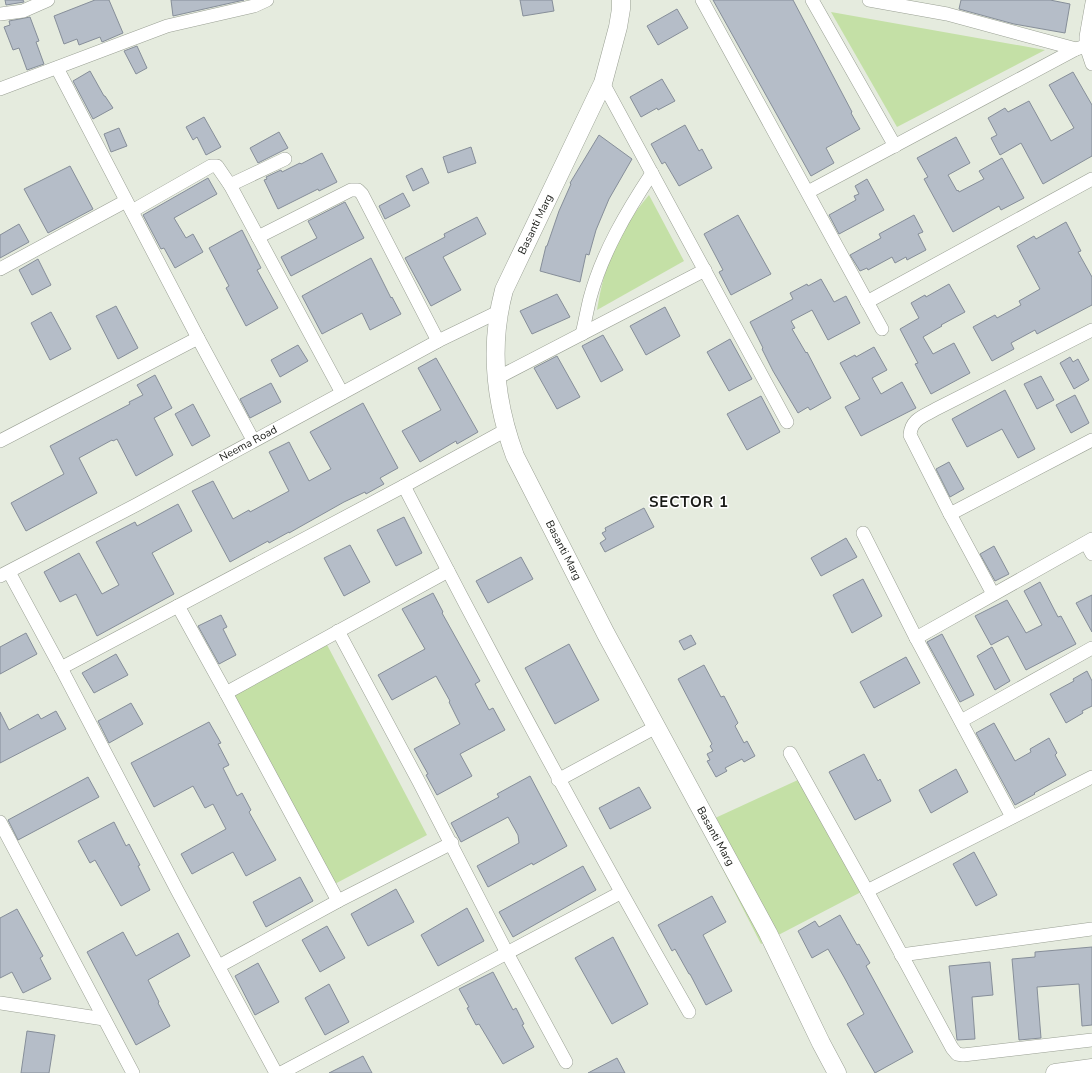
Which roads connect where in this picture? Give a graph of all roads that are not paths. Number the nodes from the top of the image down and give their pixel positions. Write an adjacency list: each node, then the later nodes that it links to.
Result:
1 (48, 0): 8 (street)
2 (267, 0): 11 (street)
3 (621, 0): 12 (street, Basanti Marg)
4 (702, 0): 19 (street)
5 (812, 0): 14 (street)
6 (869, 0): 9 (street)
7 (1092, 3): 9 (street)
8 (0, 14)
9 (1081, 47): 10 (street); 14 (street)
10 (1092, 64)
11 (57, 68): 13 (street); 20 (street)
12 (603, 83): 16 (street); 25 (street, Basanti Marg)
13 (0, 89)
14 (895, 146): 19 (street)
15 (285, 159): 18 (street)
16 (652, 173): 23 (street); 28 (street)
17 (1092, 179): 24 (street)
18 (230, 185): 20 (street); 21 (street)
19 (808, 192): 24 (street)
20 (129, 206): 22 (street); 29 (street)
21 (258, 237): 30 (street); 32 (street)
22 (0, 269)
23 (704, 270): 28 (street); 33 (street)
24 (867, 302): 26 (street)
25 (498, 312): 30 (street, Neema Road); 31 (street, Basanti Marg)
26 (882, 329)
27 (1092, 330): 39 (street)
28 (582, 334): 31 (street)
29 (198, 338): 35 (street); 37 (street)
30 (438, 341): 32 (street, Neema Road)
31 (497, 378): 34 (street, Basanti Marg)
32 (342, 393): 35 (street, Neema Road)
33 (787, 422)
34 (506, 430): 38 (street); 53 (street, Basanti Marg)
35 (253, 440): 44 (street, Neema Road)
36 (1092, 440): 39 (street)
37 (0, 442)
38 (404, 486): 43 (street); 46 (street)
39 (950, 514): 45 (street)
40 (863, 533): 48 (street)
41 (1089, 541): 42 (street); 45 (street)
42 (1092, 554)
43 (448, 571): 47 (street); 56 (street)
44 (4, 574): 50 (street)
45 (994, 594): 48 (street)
46 (178, 606): 50 (street); 51 (street)
47 (338, 632): 51 (street); 60 (street)
48 (916, 638): 52 (street)
49 (1092, 648): 52 (street)
50 (62, 668): 67 (street)
51 (226, 693): 63 (street)
52 (961, 721): 57 (street)
53 (656, 727): 56 (street); 77 (street, Basanti Marg)
54 (790, 753): 61 (street)
55 (1092, 777): 57 (street)
56 (558, 780): 62 (street)
57 (1012, 817): 61 (street)
58 (0, 822): 59 (street)
59 (4, 838): 70 (street)
60 (452, 843): 63 (street); 65 (street)
61 (867, 891): 66 (street)
62 (620, 893): 65 (street); 69 (street)
63 (338, 901): 67 (street)
64 (1092, 929): 66 (street)
65 (507, 953): 72 (street); 76 (street)
66 (901, 955): 71 (street)
67 (219, 966): 75 (street)
68 (0, 1003): 70 (street)
69 (689, 1012)
70 (104, 1018): 74 (street)
71 (1092, 1040)
72 (566, 1062)
73 (1092, 1068): 78 (street)
74 (133, 1073)
75 (276, 1073)
76 (281, 1073)
77 (837, 1073)
78 (1055, 1073)

